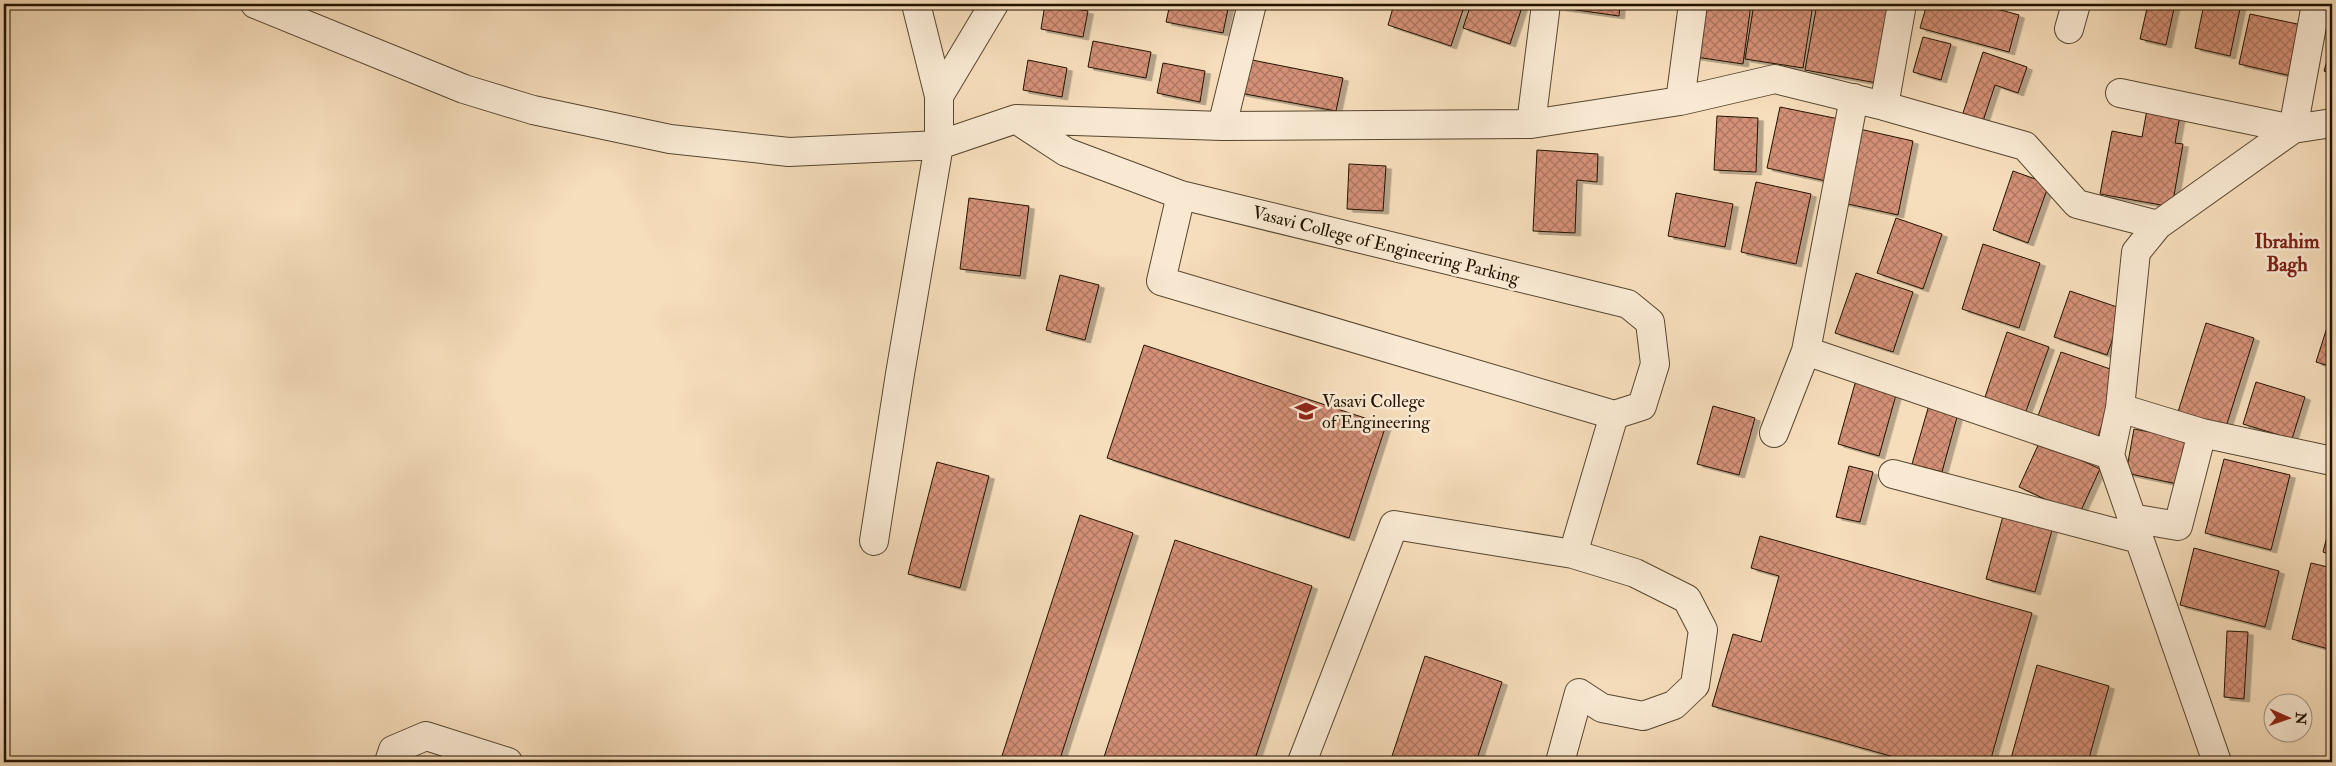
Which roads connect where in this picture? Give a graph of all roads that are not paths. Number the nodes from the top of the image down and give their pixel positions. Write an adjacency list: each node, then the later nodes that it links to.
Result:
1 (255, 4): 19 (street)
2 (916, 4): 10 (street)
3 (994, 4): 10 (street)
4 (1252, 4): 17 (street)
5 (1546, 4): 16 (street)
6 (1693, 4): 12 (street)
7 (1902, 4): 13 (street)
8 (2316, 4): 18 (street)
9 (2120, 93): 18 (street)
10 (939, 96): 19 (street)
11 (1854, 98): 12 (street); 13 (street); 22 (street)
12 (1680, 101): 16 (street)
13 (1884, 106): 21 (street)
14 (1016, 119): 17 (street); 19 (street); 20 (street, Vasavi College of Engineering Parking)
15 (2332, 123): 18 (street)
16 (1531, 124): 17 (street)
17 (1222, 126)
18 (2293, 129): 21 (street)
19 (939, 146): 31 (street)
20 (1181, 195): 24 (street); 24 (street, Vasavi College of Engineering Parking)
21 (2158, 225): 23 (street)
22 (1806, 351): 25 (street); 27 (street)
23 (2120, 408): 26 (street); 27 (street)
24 (1614, 415): 32 (street)
25 (1774, 433)
26 (2202, 433): 28 (street); 30 (street)
27 (2110, 455): 30 (street)
28 (2332, 461)
29 (1892, 474): 30 (street)
30 (2135, 528): 37 (street)
31 (874, 541)
32 (1573, 554): 35 (street); 36 (street)
33 (389, 762): 34 (street)
34 (508, 762)
35 (1302, 762)
36 (1560, 762)
37 (2218, 762)

